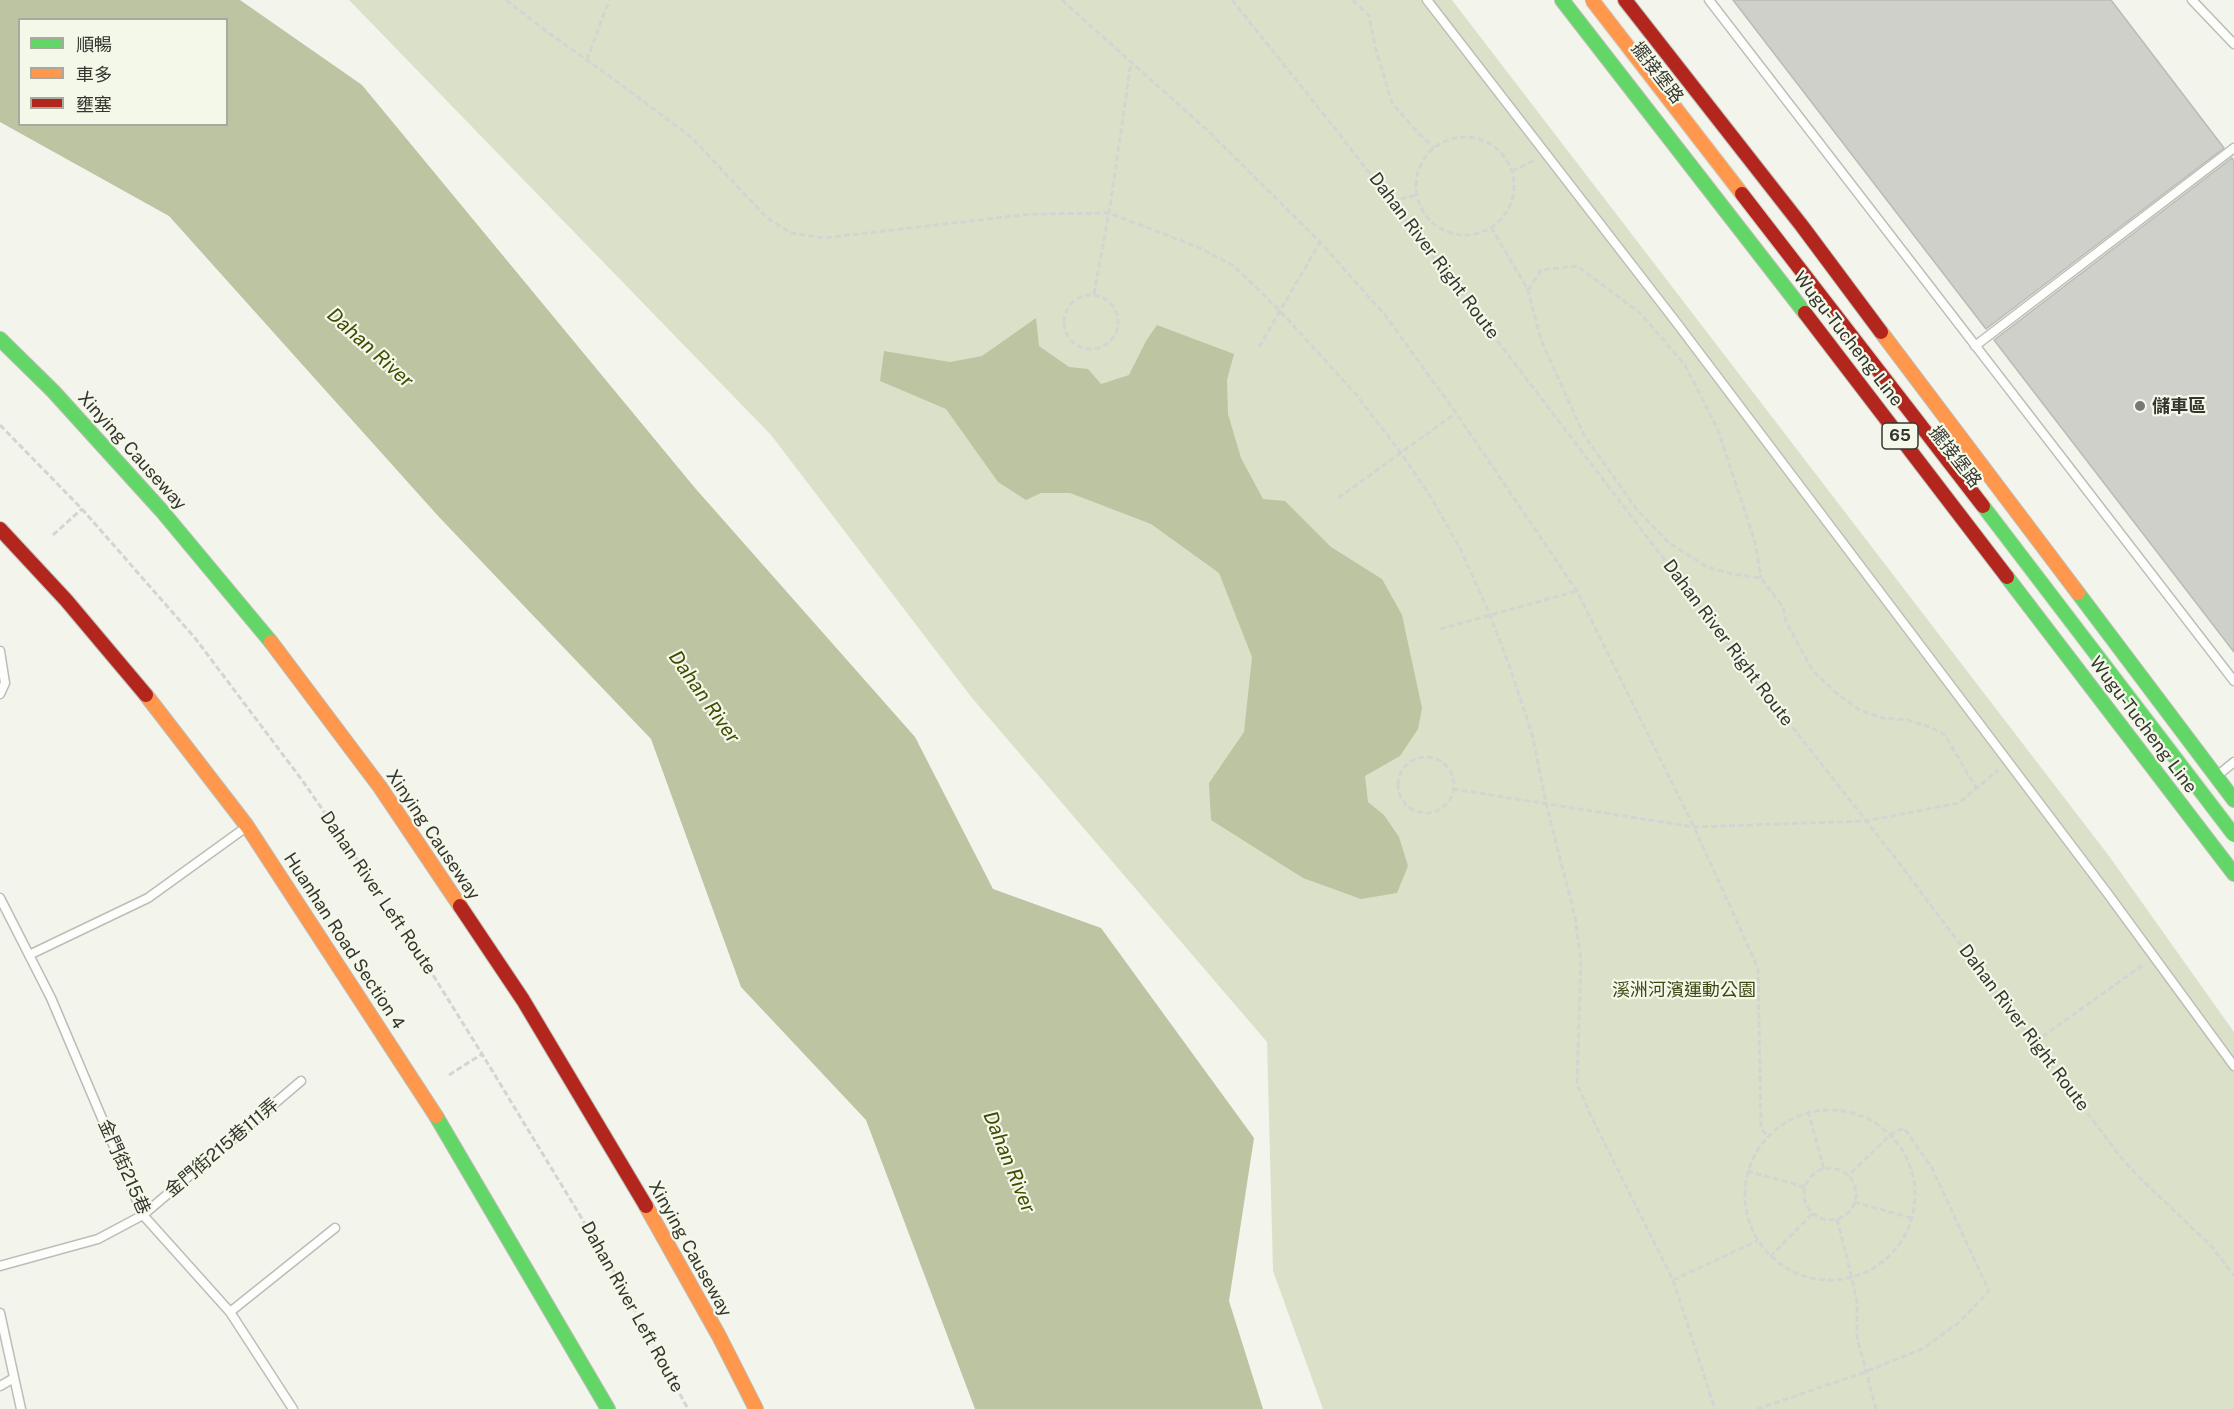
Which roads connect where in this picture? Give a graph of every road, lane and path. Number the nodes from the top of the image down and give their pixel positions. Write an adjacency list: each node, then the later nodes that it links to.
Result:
1 (506, 0): 14 (path)
2 (609, 0): 14 (path)
3 (1062, 0): 15 (path)
4 (1232, 0): 21 (path, Dahan River Right Route)
5 (1353, 0): 16 (path)
6 (1427, 0): 67 (lane)
7 (1562, 0): 61 (main road, Wugu-Tucheng Line / 65)
8 (1578, 0): 43 (main road, 擺接堡路)
9 (1592, 0): 59 (main road, Wugu-Tucheng Line / 65, bridge)
10 (1625, 0): 40 (main road, 擺接堡路)
11 (1709, 0): 29 (lane)
12 (2192, 0): 13 (lane)
13 (2234, 44)
14 (587, 60): 22 (path)
15 (1131, 61): 22 (path); 24 (path)
16 (1434, 148): 19 (path); 20 (path)
17 (2234, 148): 29 (lane)
18 (1536, 160): 19 (path)
19 (1512, 171): 23 (path)
20 (1417, 195): 21 (path); 23 (path)
21 (1392, 201): 35 (path, Dahan River Right Route)
22 (1109, 213): 26 (path); 27 (path)
23 (1491, 227): 25 (path)
24 (1320, 242): 27 (path); 31 (path)
25 (1528, 290): 34 (path); 41 (path)
26 (1094, 294): 26 (path)
27 (1280, 311): 30 (path); 33 (path)
28 (0, 339): 98 (main road, Xinying Causeway)
29 (1975, 346): 47 (lane)
30 (1259, 347)
31 (1456, 412): 33 (path); 42 (path)
32 (0, 425): 37 (path, Dahan River Left Route)
33 (1401, 453): 36 (path); 44 (path)
34 (1613, 477): 35 (path); 41 (path)
35 (1606, 482): 56 (path, Dahan River Right Route)
36 (1338, 498)
37 (82, 509): 39 (path); 66 (path, Dahan River Left Route)
38 (0, 529): 57 (main road, Huanhan Road Section 4)
39 (53, 536)
40 (2064, 576): 43 (main road); 51 (main road, 擺接堡路)
41 (1761, 578): 52 (path)
42 (1576, 591): 44 (path); 58 (path)
43 (2038, 596): 60 (main road, 擺接堡路)
44 (1490, 615): 45 (path); 55 (path)
45 (1440, 629)
46 (0, 651): 48 (lane)
47 (2232, 676)
48 (0, 694)
49 (2234, 762): 51 (lane)
50 (1998, 770): 52 (path)
51 (2216, 777): 54 (main road, 擺接堡路)
52 (1976, 788): 56 (path)
53 (1453, 789): 53 (path); 55 (path)
54 (2234, 800)
55 (1546, 803): 58 (path); 88 (path)
56 (1865, 821): 58 (path); 65 (path, Dahan River Right Route)
57 (247, 826): 63 (lane); 96 (main road, Huanhan Road Section 4)
58 (1694, 827): 72 (path)
59 (2234, 835)
60 (2234, 853)
61 (2234, 874)
62 (0, 898): 63 (lane, 金門街215巷)
63 (29, 956): 79 (lane, 金門街215巷)
64 (2144, 964): 65 (path)
65 (2036, 1042): 86 (path, Dahan River Right Route)
66 (482, 1054): 68 (path); 97 (path, Dahan River Left Route)
67 (2234, 1066)
68 (449, 1075)
69 (301, 1081): 79 (lane, 金門街215巷111弄)
70 (1808, 1111): 71 (path); 72 (path); 73 (path)
71 (1891, 1134): 75 (path); 80 (path); 91 (path)
72 (1767, 1136): 74 (path)
73 (1824, 1169): 75 (path); 76 (path)
74 (1747, 1171): 76 (path); 83 (path)
75 (1848, 1176): 77 (path)
76 (1805, 1187): 78 (path)
77 (1854, 1202): 80 (path); 81 (path)
78 (1812, 1214): 81 (path); 84 (path)
79 (143, 1215): 85 (lane, 金門街215巷111弄); 89 (lane, 金門街215巷)
80 (1912, 1218): 87 (path)
81 (1837, 1219): 87 (path)
82 (335, 1228): 89 (lane)
83 (1757, 1241): 84 (path); 88 (path)
84 (1770, 1257): 87 (path)
85 (0, 1266)
86 (2234, 1276)
87 (1852, 1278): 91 (path)
88 (1673, 1280): 99 (path)
89 (230, 1312): 95 (lane, 金門街215巷)
90 (0, 1313): 92 (lane)
91 (1865, 1372): 100 (path); 101 (path)
92 (14, 1378): 93 (lane); 94 (lane)
93 (0, 1386)
94 (21, 1409)
95 (293, 1409)
96 (608, 1409)
97 (688, 1409)
98 (756, 1409)
99 (1714, 1409)
100 (1757, 1409)
101 (1876, 1409)

